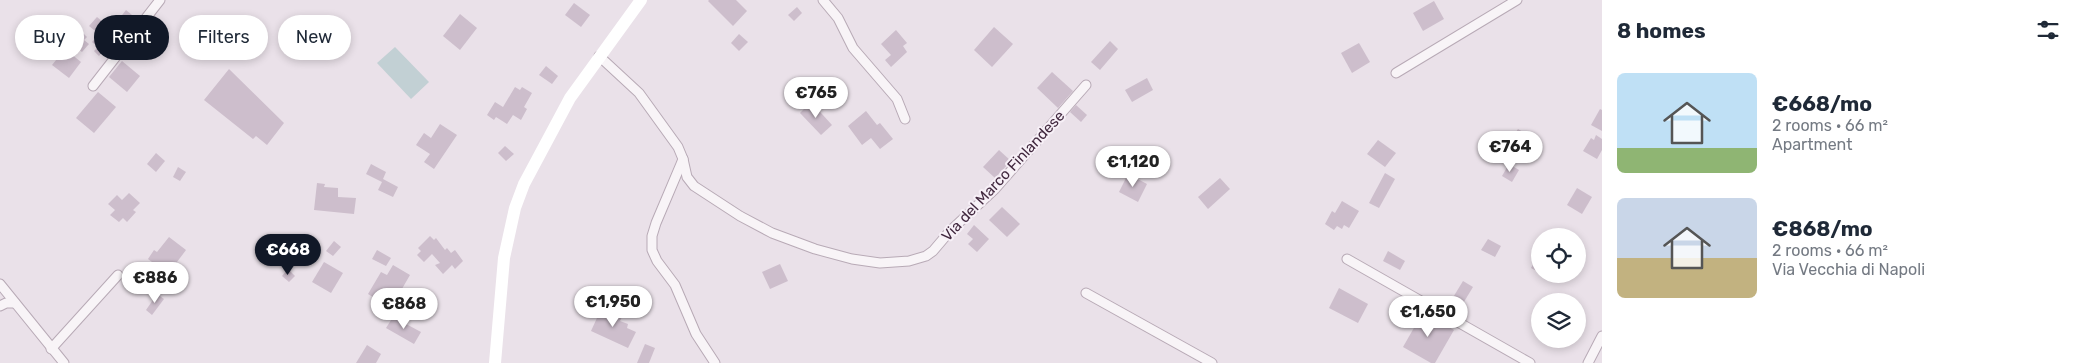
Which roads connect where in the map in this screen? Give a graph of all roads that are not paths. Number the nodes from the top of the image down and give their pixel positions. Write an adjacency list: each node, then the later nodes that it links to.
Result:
1 (160, 0): 8 (street)
2 (641, 0): 5 (street)
3 (823, 0): 9 (street)
4 (1517, 0): 6 (street)
5 (599, 56): 10 (street, Via del Marco Finlandese); 20 (street)
6 (1396, 74)
7 (1086, 85): 10 (street, Via del Marco Finlandese)
8 (93, 86)
9 (905, 119)
10 (682, 158): 21 (street)
11 (1347, 259): 23 (street)
12 (118, 275): 18 (street)
13 (0, 284): 15 (street)
14 (1086, 293): 22 (street)
15 (15, 303): 16 (street); 18 (street)
16 (0, 306)
17 (1602, 336): 24 (street)
18 (51, 349): 19 (street)
19 (64, 363)
20 (496, 363)
21 (715, 363)
22 (1212, 363)
23 (1530, 363)
24 (1588, 363)

